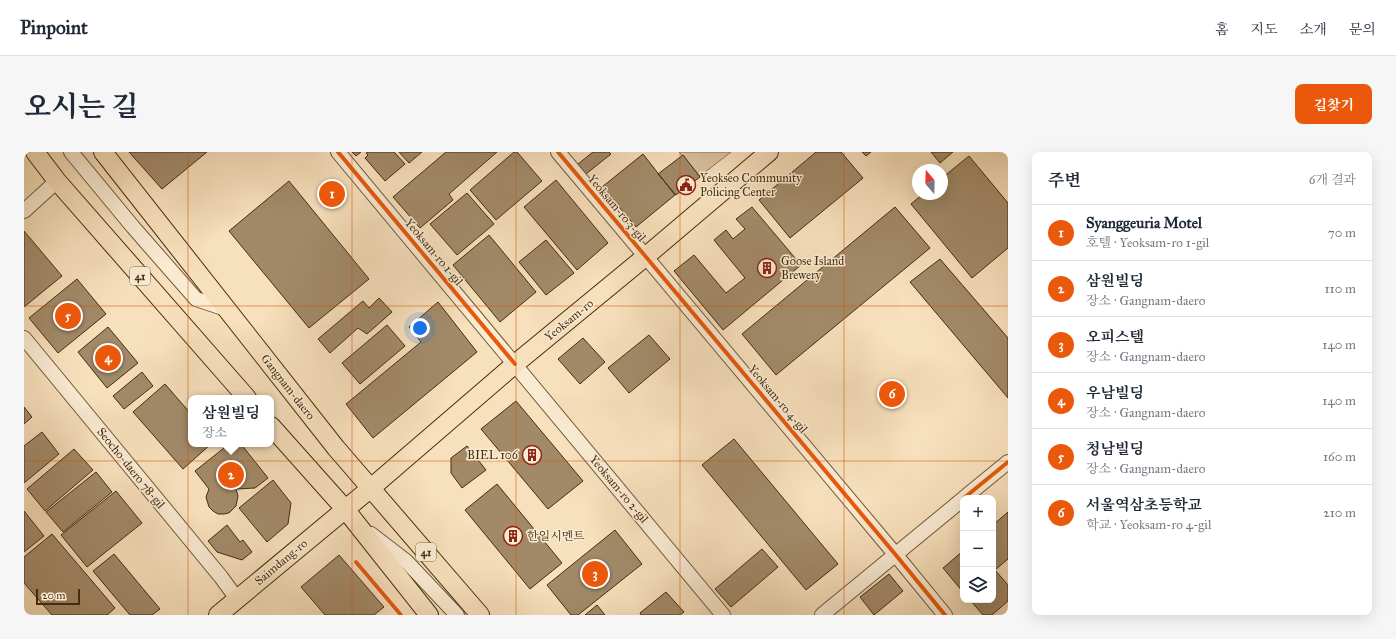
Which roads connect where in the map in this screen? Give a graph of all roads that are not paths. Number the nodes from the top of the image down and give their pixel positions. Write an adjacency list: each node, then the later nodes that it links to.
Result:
1 (35, 152): 7 (main road, 41)
2 (71, 152): 10 (street)
3 (103, 152): 10 (main road, Gangnam-daero / 41)
4 (338, 152): 12 (street, Yeoksam-ro 1-gil)
5 (558, 152): 9 (street, Yeoksam-ro 3-gil)
6 (768, 152): 9 (main road, Yeoksam-ro)
7 (57, 181): 8 (street); 13 (main road, 41)
8 (24, 210)
9 (645, 257): 12 (main road, Yeoksam-ro); 20 (street, Yeoksam-ro 4-gil)
10 (226, 309): 16 (main road, Gangnam-daero / 41)
11 (24, 338): 21 (street, Seocho-daero 78-gil)
12 (515, 364): 16 (main road, Yeoksam-ro); 26 (street, Yeoksam-ro 2-gil)
13 (244, 395)
14 (274, 429): 19 (main road)
15 (1008, 462): 17 (street)
16 (371, 488): 19 (main road, Saimdang-ro); 25 (main road, Gangnam-daero / 41)
17 (967, 495)
18 (960, 500): 20 (street)
19 (344, 509): 21 (main road, Saimdang-ro); 23 (main road); 24 (street)
20 (895, 554): 27 (street); 28 (street, Yeoksam-ro 4-gil)
21 (237, 599): 22 (main road, Saimdang-ro)
22 (218, 615)
23 (429, 615)
24 (457, 615)
25 (480, 615)
26 (723, 615)
27 (822, 615)
28 (945, 615)

